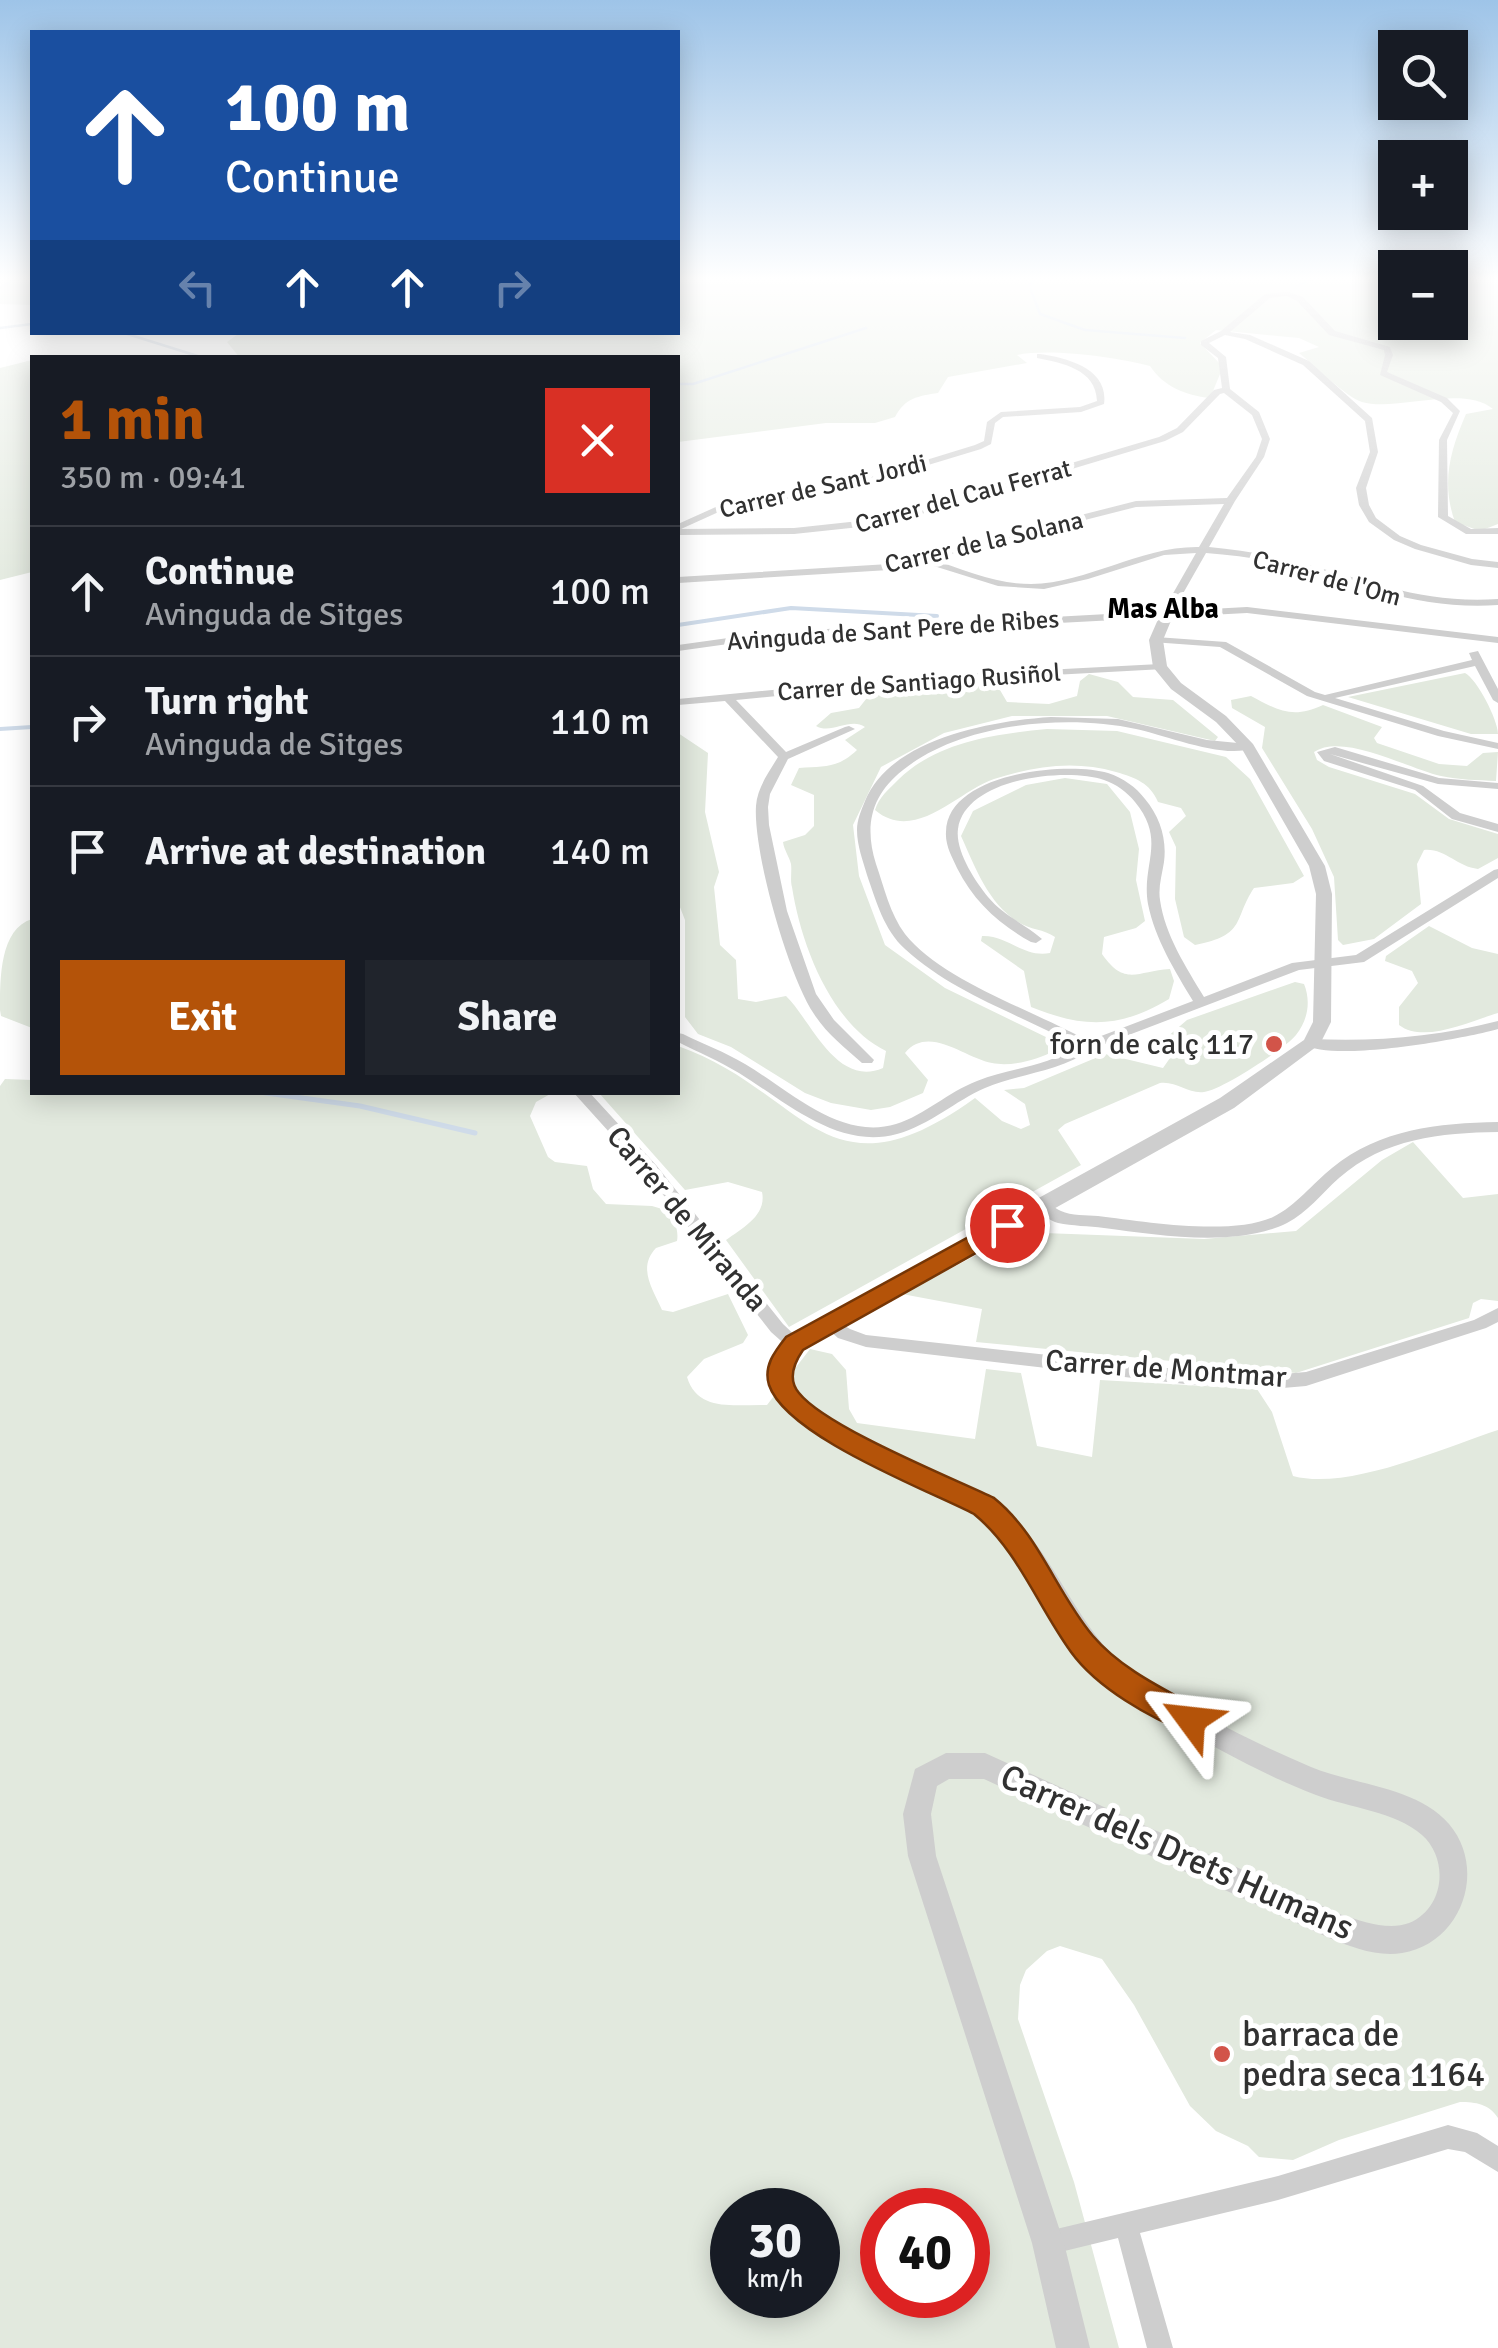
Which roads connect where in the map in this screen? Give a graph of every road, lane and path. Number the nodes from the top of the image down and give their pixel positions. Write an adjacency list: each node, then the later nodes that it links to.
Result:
1 (1098, 387): 7 (street, Carrer de Sant Jordi)
2 (1226, 387): 5 (street)
3 (1332, 387): 12 (street)
4 (1412, 387): 9 (street)
5 (1226, 390): 6 (street); 8 (street, Carrer del Cau Ferrat)
6 (1230, 501): 10 (street); 11 (street, Carrer de la Solana)
7 (680, 528)
8 (680, 529)
9 (1498, 531)
10 (1203, 549): 11 (street, Carrer de l'Om); 14 (street, Carrer de l'Om); 15 (street)
11 (926, 560): 13 (street, Carrer de la Solana)
12 (1498, 564)
13 (680, 580)
14 (1498, 602)
15 (1168, 611): 16 (street, Avinguda de Sant Pere de Ribes); 17 (street); 19 (street, Avinguda de Sant Pere de Ribes)
16 (1470, 639): 18 (street, Avinguda de Sant Pere de Ribes); 20 (street)
17 (1156, 640): 21 (street); 23 (street)
18 (1498, 640)
19 (680, 648)
20 (1476, 662): 23 (street); 24 (street)
21 (1160, 667): 22 (street, Carrer de Santiago Rusiñol); 28 (street)
22 (727, 697): 25 (street, Carrer de Santiago Rusiñol); 29 (street)
23 (1326, 697): 27 (street)
24 (1498, 700)
25 (680, 702)
26 (849, 729): 29 (street)
27 (1498, 746)
28 (1248, 747): 35 (street); 40 (street)
29 (784, 757): 41 (street)
30 (1422, 783): 30 (street); 31 (street); 32 (street)
31 (1498, 786)
32 (1498, 828)
33 (1498, 873): 35 (street)
34 (1036, 939): 36 (street)
35 (1324, 962): 36 (street); 39 (street)
36 (1202, 1004): 40 (street)
37 (1498, 1025): 39 (street)
38 (680, 1039): 40 (street)
39 (1311, 1044): 44 (street)
40 (1087, 1046)
41 (867, 1060)
42 (583, 1095): 47 (street, Carrer de Miranda)
43 (1498, 1127): 44 (street)
44 (1041, 1205): 46 (street)
45 (1498, 1314): 46 (street, Carrer de Montmar)
46 (829, 1323): 47 (street)
47 (794, 1344): 50 (street, Carrer dels Drets Humans)
48 (1498, 2160): 49 (street)
49 (1126, 2225): 50 (street); 52 (street)
50 (1048, 2243): 51 (street, Carrer dels Drets Humans)
51 (1074, 2348)
52 (1160, 2348)

